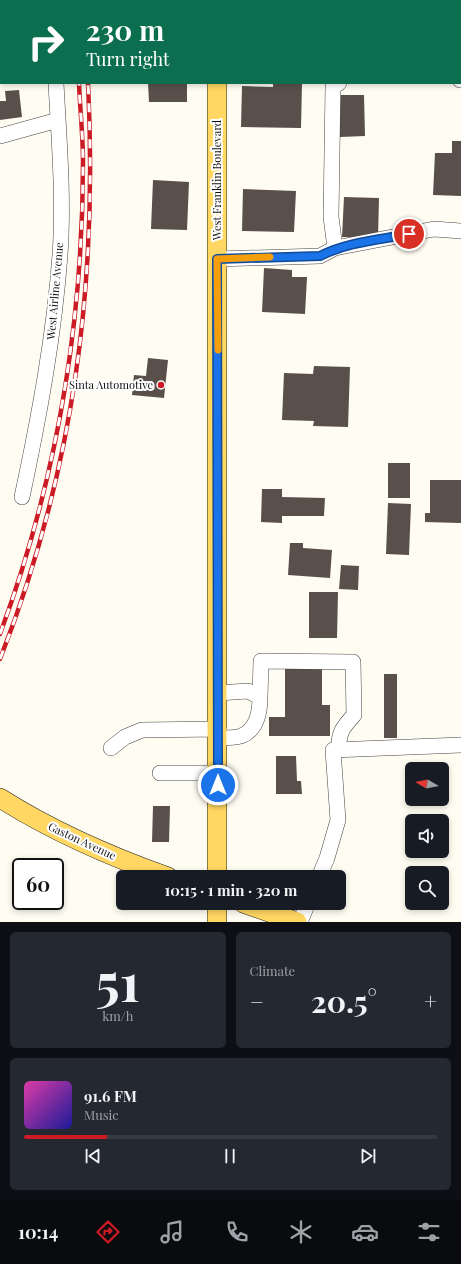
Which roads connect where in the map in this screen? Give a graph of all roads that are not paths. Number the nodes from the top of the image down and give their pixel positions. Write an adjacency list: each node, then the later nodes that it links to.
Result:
1 (56, 84): 4 (street, West Airline Avenue)
2 (217, 84): 8 (main road, West Franklin Boulevard)
3 (338, 84): 7 (street)
4 (58, 120): 5 (street); 9 (street, West Airline Avenue)
5 (0, 136)
6 (461, 231): 7 (street)
7 (335, 248): 8 (street)
8 (217, 259): 10 (main road, West Franklin Boulevard)
9 (22, 497)
10 (218, 693): 11 (street); 12 (main road, West Franklin Boulevard)
11 (260, 697): 12 (street); 15 (street)
12 (218, 734): 14 (street); 17 (main road, West Franklin Boulevard)
13 (461, 745): 15 (street)
14 (111, 748)
15 (339, 750): 21 (street)
16 (160, 773): 17 (street)
17 (218, 773): 20 (main road, West Franklin Boulevard)
18 (0, 798): 19 (main road, Gaston Avenue)
19 (150, 870)
20 (217, 870)
21 (322, 870)
22 (217, 910): 26 (main road)
23 (256, 910): 25 (main road)
24 (305, 910): 28 (street)
25 (268, 917): 27 (main road)
26 (217, 922)
27 (297, 922)
28 (300, 922)

